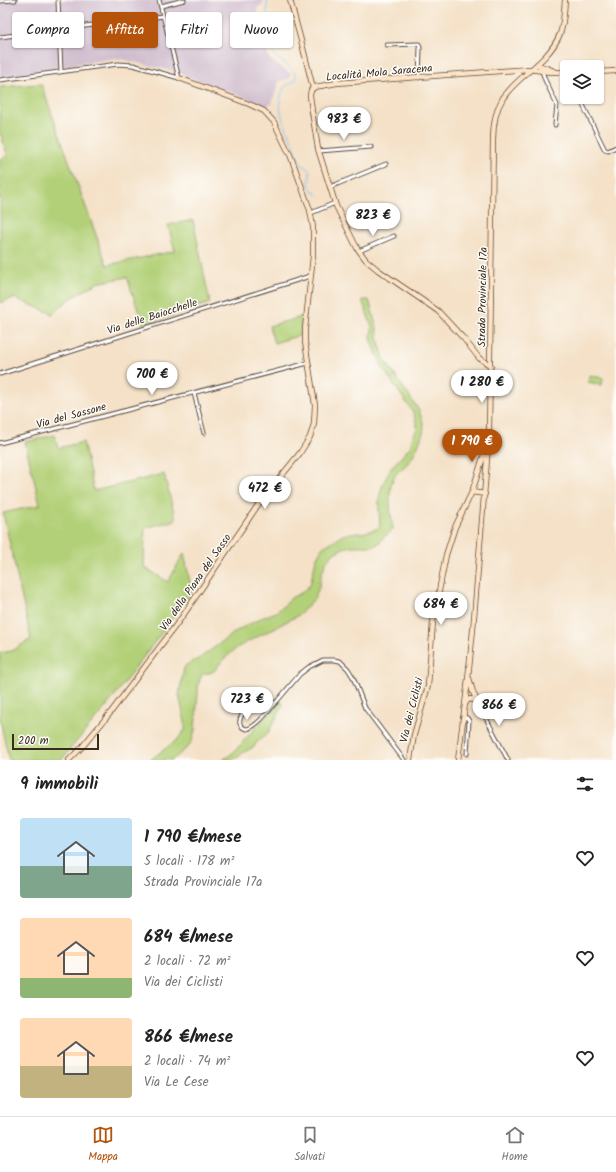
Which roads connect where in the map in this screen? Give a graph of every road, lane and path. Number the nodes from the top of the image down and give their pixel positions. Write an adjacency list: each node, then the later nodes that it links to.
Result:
1 (15, 0): 7 (street)
2 (58, 0): 9 (street)
3 (159, 0): 8 (street)
4 (184, 0): 8 (street)
5 (290, 0): 26 (street)
6 (565, 0): 16 (street, Strada Provinciale 17a)
7 (0, 2)
8 (161, 6): 10 (street)
9 (59, 12)
10 (163, 16): 11 (street); 23 (street)
11 (84, 27)
12 (12, 36): 13 (street)
13 (0, 37)
14 (387, 45): 24 (street)
15 (60, 48): 20 (street)
16 (537, 65): 17 (street, Strada Provinciale 17a); 21 (street)
17 (532, 69): 18 (street, Località Mola Saracena); 24 (street, Località Mola Saracena); 40 (street, Strada Provinciale 17a)
18 (542, 71): 21 (street, Località Mola Saracena); 28 (street)
19 (616, 71): 22 (street)
20 (61, 72): 23 (street); 25 (street)
21 (557, 72)
22 (604, 72)
23 (180, 78): 35 (street, Via della Piana del Sasso)
24 (419, 78): 26 (street, Località Mola Saracena)
25 (0, 80)
26 (313, 88): 31 (street, Località Mola Saracena)
27 (582, 104): 30 (street)
28 (555, 125)
29 (371, 147): 31 (street)
30 (616, 147)
31 (318, 151): 33 (street, Località Mola Saracena)
32 (386, 164): 33 (street)
33 (330, 187): 34 (street, Località Mola Saracena)
34 (335, 203): 35 (street); 37 (street, Località Mola Saracena)
35 (311, 213): 38 (street, Via della Piana del Sasso)
36 (394, 236): 37 (street)
37 (359, 251): 40 (street, Località Mola Saracena)
38 (310, 276): 39 (street, Via della Piana del Sasso); 41 (street, Via delle Baiocchelle)
39 (308, 363): 42 (street, Via del Sassone); 56 (street, Via della Piana del Sasso)
40 (491, 366): 44 (street, Strada Provinciale 17a)
41 (0, 374)
42 (194, 393): 43 (street); 45 (street, Via del Sassone)
43 (204, 433)
44 (489, 440): 46 (street, Via dei Ciclisti); 47 (street, Strada Provinciale 17a)
45 (0, 443)
46 (472, 492): 47 (street); 58 (street, Via dei Ciclisti)
47 (485, 494): 48 (street, Strada Provinciale 17a)
48 (468, 674): 49 (street, Strada Provinciale 17a); 50 (street)
49 (467, 689): 50 (street); 51 (street); 53 (street, Strada Provinciale 17a)
50 (473, 692): 51 (street)
51 (477, 701): 53 (street); 60 (street)
52 (275, 703): 52 (street); 57 (street)
53 (465, 704): 54 (street, Strada Provinciale 17a)
54 (463, 716): 55 (street); 59 (street, Strada Provinciale 17a)
55 (467, 754)
56 (69, 760)
57 (404, 760)
58 (410, 760)
59 (458, 760)
60 (508, 760)

